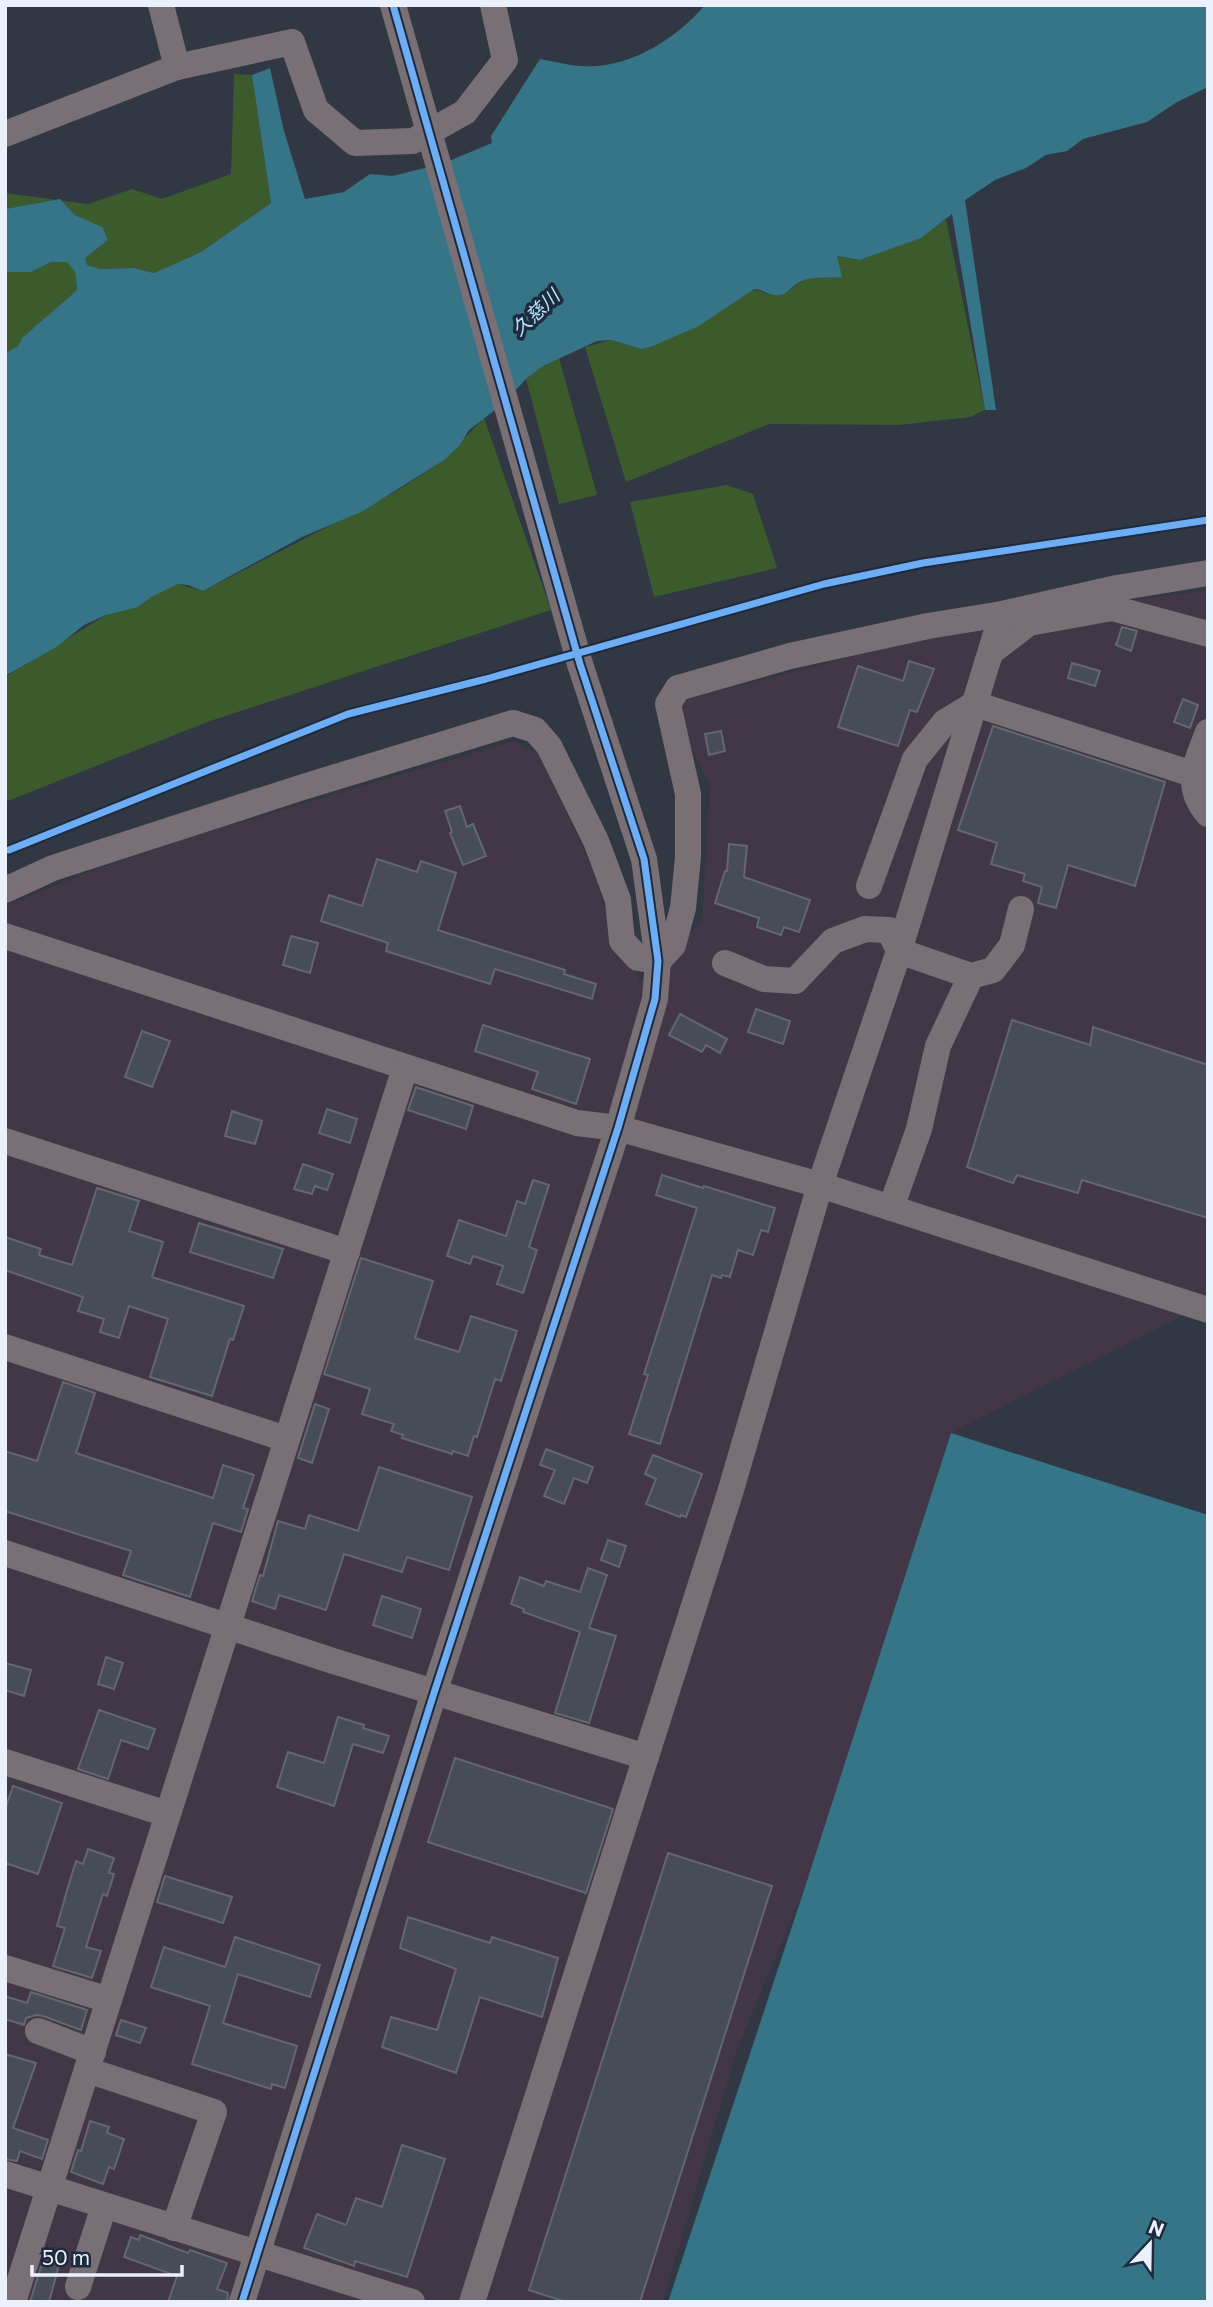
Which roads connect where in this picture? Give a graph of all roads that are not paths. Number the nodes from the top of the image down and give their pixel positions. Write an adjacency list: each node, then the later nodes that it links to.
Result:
1 (161, 5): 4 (street)
2 (393, 5): 19 (street, bridge)
3 (493, 5): 4 (street)
4 (177, 67): 5 (street)
5 (5, 134)
6 (1208, 573): 7 (street)
7 (1002, 614): 9 (street); 19 (street)
8 (1208, 634): 9 (street)
9 (991, 652): 10 (street)
10 (975, 705): 12 (street); 14 (street); 18 (street)
11 (1208, 732): 12 (street)
12 (1200, 777): 13 (street)
13 (1208, 814)
14 (869, 886)
15 (5, 890): 19 (street)
16 (1021, 909): 21 (street)
17 (5, 936): 22 (street)
18 (899, 951): 20 (street); 21 (street); 25 (street)
19 (658, 961): 23 (street)
20 (725, 963)
21 (971, 976): 26 (street)
22 (405, 1068): 23 (street); 27 (street)
23 (618, 1128): 25 (street); 33 (street)
24 (5, 1142): 27 (street)
25 (820, 1185): 26 (street); 34 (street)
26 (891, 1208): 28 (street)
27 (346, 1252): 30 (street)
28 (1208, 1310)
29 (5, 1347): 30 (street)
30 (286, 1439): 32 (street)
31 (5, 1553): 32 (street)
32 (227, 1627): 33 (street); 36 (street)
33 (434, 1693): 34 (street); 45 (street)
34 (646, 1757): 50 (street)
35 (5, 1762): 36 (street)
36 (167, 1814): 38 (street)
37 (5, 1968): 38 (street)
38 (108, 2000): 40 (street)
39 (38, 2031): 40 (street)
40 (90, 2061): 42 (street); 44 (street)
41 (5, 2174): 42 (street)
42 (50, 2189): 43 (street); 47 (street)
43 (104, 2206): 44 (street); 46 (street)
44 (174, 2228): 45 (street)
45 (257, 2254): 48 (street); 49 (street)
46 (78, 2287)
47 (13, 2302)
48 (242, 2302)
49 (412, 2302)
50 (472, 2302)

